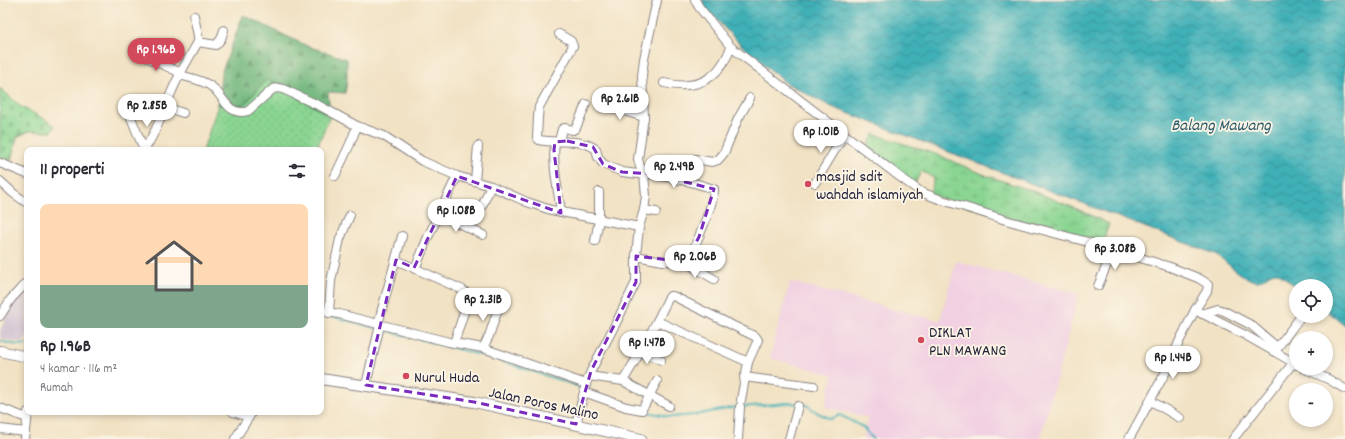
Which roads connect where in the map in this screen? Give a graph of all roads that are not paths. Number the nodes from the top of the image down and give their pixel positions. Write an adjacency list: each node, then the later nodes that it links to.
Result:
1 (657, 0): 17 (street)
2 (695, 0): 7 (street)
3 (194, 16): 6 (street)
4 (224, 30): 6 (street)
5 (559, 34): 20 (street)
6 (198, 42): 9 (street)
7 (731, 47): 10 (street); 19 (street)
8 (138, 54): 9 (street)
9 (181, 74): 14 (street); 18 (street)
10 (664, 84)
11 (750, 98): 25 (street)
12 (586, 104): 20 (street)
13 (603, 106): 17 (street)
14 (165, 107): 15 (street); 23 (street)
15 (182, 113)
16 (130, 115): 22 (street)
17 (644, 117): 25 (street)
18 (357, 126): 27 (street); 28 (street)
19 (844, 135): 31 (street); 46 (street)
20 (557, 142): 25 (street); 37 (street)
21 (478, 146): 30 (street)
22 (143, 147)
23 (146, 147)
24 (0, 163): 26 (street)
25 (642, 172): 35 (street); 49 (street)
26 (24, 173)
27 (335, 176)
28 (457, 176): 30 (street); 36 (street)
29 (0, 181): 34 (street)
30 (475, 181): 32 (street)
31 (815, 183)
32 (491, 186): 37 (street); 39 (street)
33 (599, 192): 41 (street)
34 (24, 201)
35 (644, 210): 38 (street); 42 (street)
36 (440, 211): 43 (street); 50 (street)
37 (561, 212): 41 (street)
38 (656, 212)
39 (479, 213)
40 (350, 215): 55 (street)
41 (599, 220): 42 (street); 45 (street)
42 (639, 227): 47 (street)
43 (483, 235)
44 (402, 236): 48 (street)
45 (595, 241)
46 (1113, 250): 53 (street); 56 (street)
47 (636, 256): 49 (street); 72 (street)
48 (396, 260): 50 (street); 60 (street)
49 (685, 262): 51 (street)
50 (414, 269): 61 (street)
51 (714, 278)
52 (24, 285): 57 (street)
53 (1098, 286)
54 (500, 303): 62 (street)
55 (325, 312): 60 (street)
56 (1198, 312): 63 (street); 63 (street); 82 (street)
57 (0, 316)
58 (657, 322): 65 (street); 69 (street); 69 (street)
59 (1295, 323): 63 (street)
60 (379, 324): 61 (street); 77 (street)
61 (454, 343): 62 (street)
62 (483, 348): 79 (street)
63 (1276, 350): 68 (street)
64 (0, 351): 66 (main road)
65 (641, 351): 67 (street); 75 (street)
66 (24, 356)
67 (661, 360)
68 (1289, 360)
69 (748, 362): 73 (street)
70 (1289, 371): 98 (street)
71 (1319, 375): 80 (street)
72 (589, 376): 75 (street); 79 (street)
73 (744, 377): 78 (street); 95 (street)
74 (324, 379): 77 (main road, Jalan Poros Malino)
75 (623, 381): 81 (street)
76 (657, 381): 81 (street)
77 (366, 385): 90 (main road, Jalan Poros Malino)
78 (814, 386)
79 (585, 389): 81 (street); 90 (street)
80 (1345, 389)
81 (649, 396): 83 (street)
82 (1151, 401): 89 (street); 97 (street)
83 (669, 406)
84 (798, 406): 96 (street)
85 (0, 408): 86 (street)
86 (24, 414)
87 (27, 415): 92 (street)
88 (249, 415): 93 (street)
89 (1180, 418)
90 (576, 424): 94 (main road, Jalan Poros Malino)
91 (0, 429): 92 (street)
92 (25, 436)
93 (235, 439)
94 (641, 439)
95 (738, 439)
96 (789, 439)
97 (1129, 439)
98 (1233, 439)

